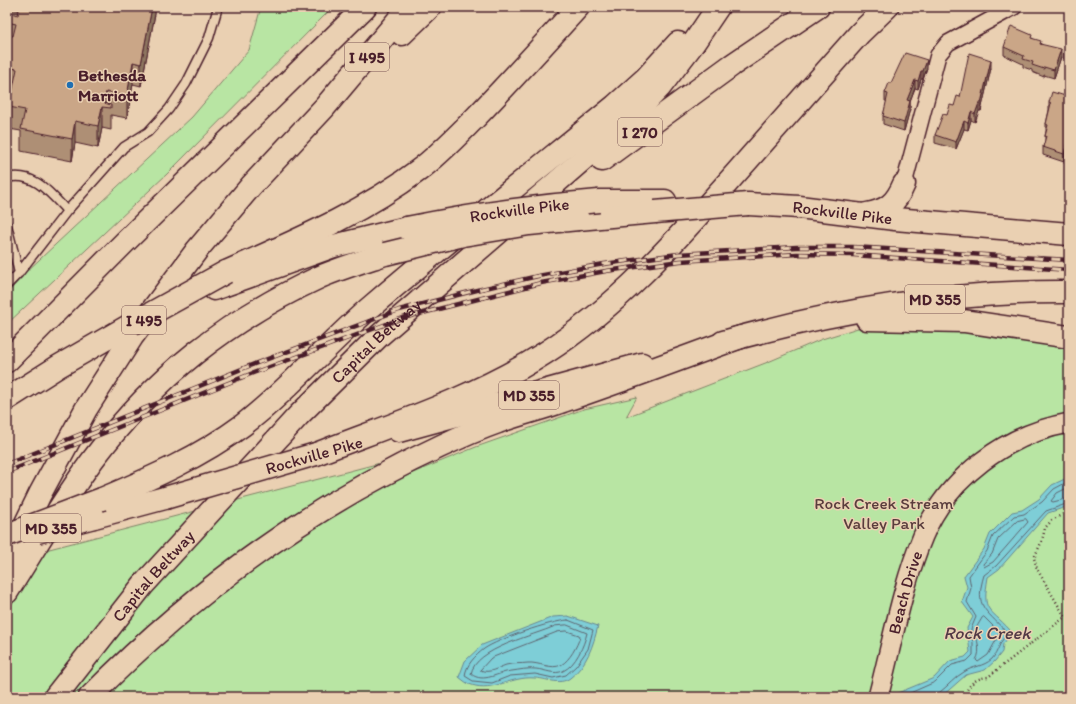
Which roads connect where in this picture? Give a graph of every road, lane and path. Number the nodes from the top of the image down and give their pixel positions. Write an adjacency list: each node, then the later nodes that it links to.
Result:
1 (218, 7): 15 (lane)
2 (365, 7): 29 (main road)
3 (409, 7): 11 (main road, I 495)
4 (430, 7): 11 (main road)
5 (578, 7): 22 (main road)
6 (708, 7): 33 (main road)
7 (718, 7): 20 (main road, Capital Beltway)
8 (818, 7): 20 (main road, I 270)
9 (887, 7): 32 (main road)
10 (1014, 7): 13 (street)
11 (324, 108): 26 (main road, I 495)
12 (7, 178): 15 (lane)
13 (904, 184): 16 (main road); 17 (main road)
14 (660, 206): 16 (main road, Rockville Pike, bridge); 22 (main road, Rockville Pike, bridge); 38 (main road, bridge)
15 (67, 210): 21 (lane)
16 (860, 215): 17 (main road, Rockville Pike)
17 (940, 223): 19 (main road, Rockville Pike)
18 (7, 225): 21 (lane)
19 (1069, 234)
20 (464, 262): 39 (main road, Capital Beltway)
21 (19, 273): 23 (lane)
22 (220, 280): 26 (main road, bridge)
23 (7, 285)
24 (1069, 292): 25 (main road, Rockville Pike / MD 355)
25 (804, 320): 27 (main road, Rockville Pike / MD 355); 28 (main road)
26 (139, 321): 30 (main road); 37 (main road, I 495)
27 (741, 337): 32 (main road, Rockville Pike / MD 355); 40 (main road)
28 (1069, 337)
29 (7, 361)
30 (7, 399)
31 (1069, 423): 41 (street, Beach Drive)
32 (316, 454): 33 (main road, Rockville Pike / MD 355, bridge)
33 (98, 508): 35 (main road, bridge); 36 (main road, Rockville Pike / MD 355, bridge)
34 (1069, 511): 42 (path)
35 (7, 535)
36 (7, 540)
37 (7, 562)
38 (7, 592)
39 (55, 697)
40 (90, 697)
41 (878, 697)
42 (964, 697)

